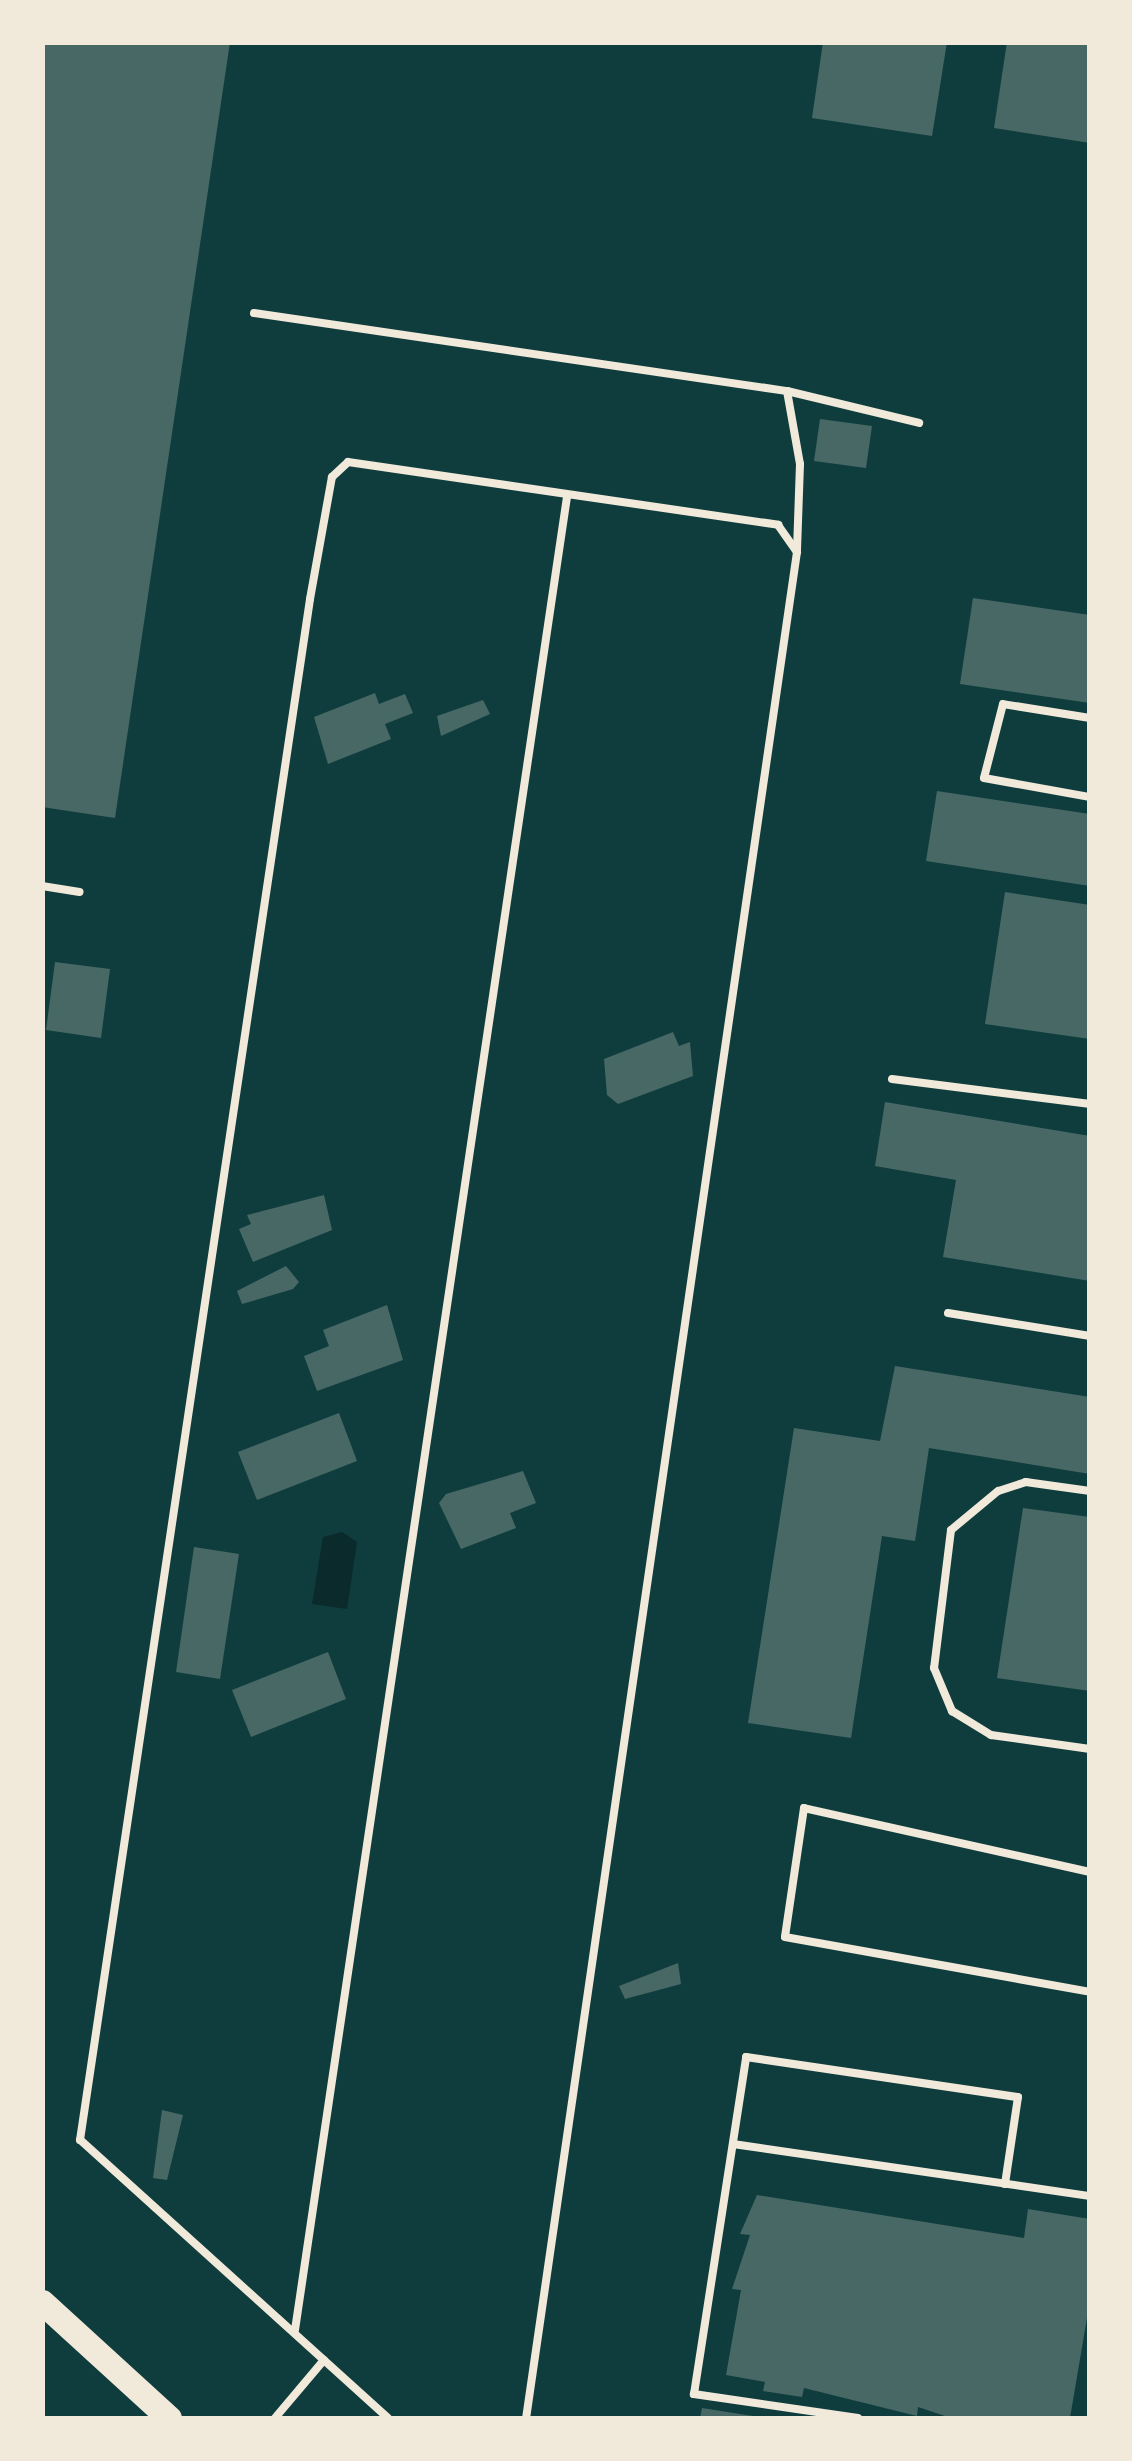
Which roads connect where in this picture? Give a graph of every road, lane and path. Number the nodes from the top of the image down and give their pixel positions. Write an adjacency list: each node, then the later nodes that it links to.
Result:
1 (254, 313): 2 (lane)
2 (787, 391): 3 (lane); 5 (lane)
3 (919, 423)
4 (567, 496): 5 (lane); 22 (lane); 22 (lane)
5 (798, 552): 27 (lane)
6 (1090, 718): 7 (lane)
7 (1090, 798)
8 (42, 886): 9 (lane)
9 (80, 892)
10 (892, 1079): 11 (lane)
11 (1090, 1104)
12 (948, 1313): 13 (lane)
13 (1090, 1336)
14 (1090, 1491): 15 (lane)
15 (1090, 1749)
16 (1090, 1872): 17 (lane)
17 (1090, 1992)
18 (733, 2144): 19 (lane); 19 (lane); 28 (lane)
19 (1005, 2184): 20 (lane)
20 (1090, 2196)
21 (42, 2302): 24 (main road)
22 (295, 2330): 23 (lane)
23 (324, 2360): 25 (lane); 26 (lane)
24 (169, 2418)
25 (275, 2418)
26 (388, 2418)
27 (526, 2418)
28 (858, 2418)

